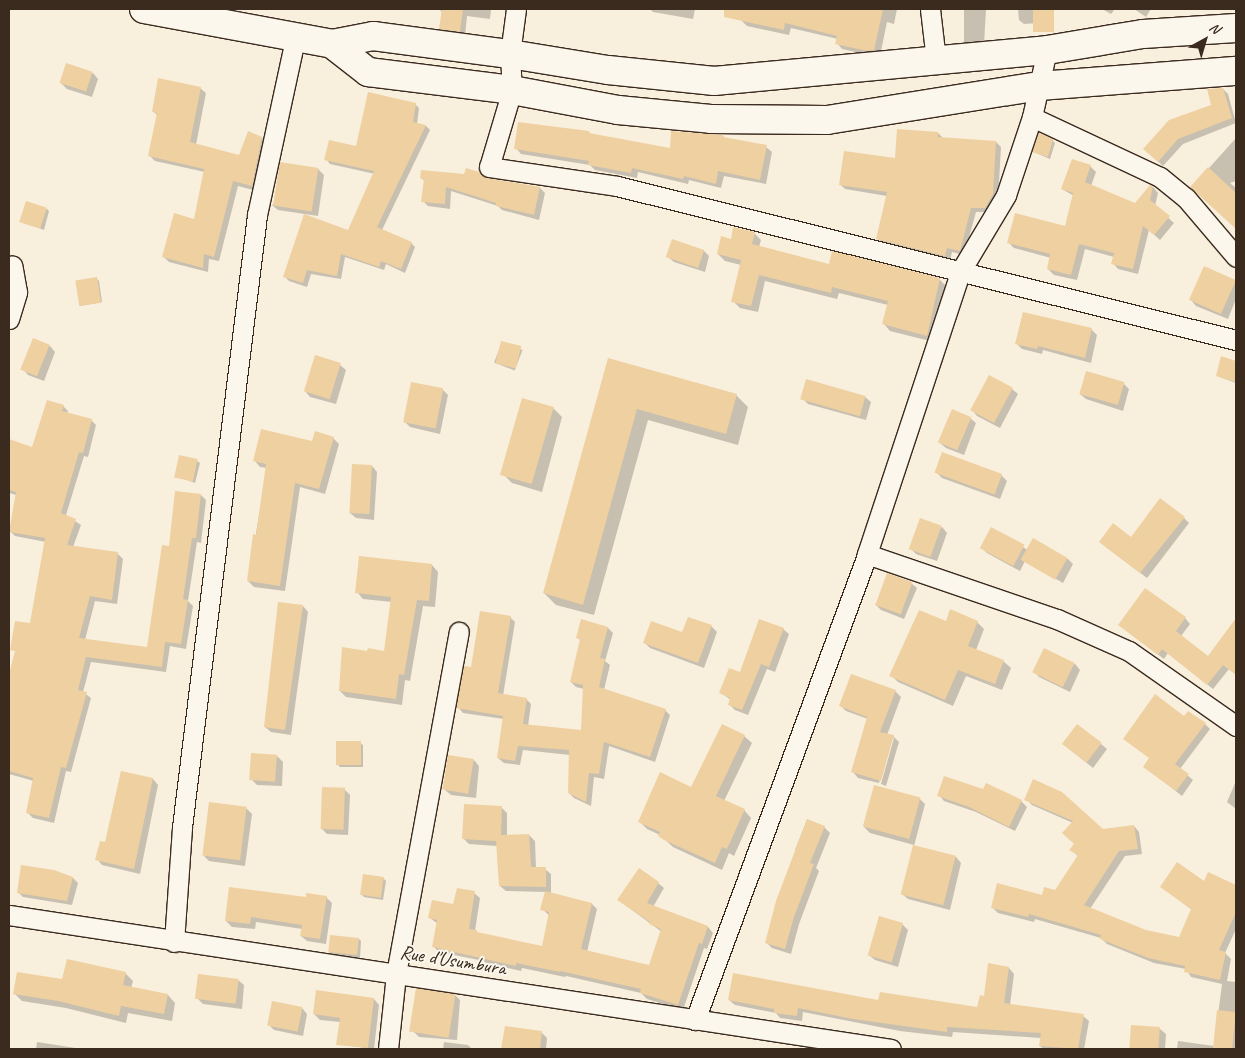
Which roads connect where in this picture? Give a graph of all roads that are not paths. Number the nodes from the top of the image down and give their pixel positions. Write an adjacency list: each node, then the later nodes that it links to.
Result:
1 (144, 9): 5 (main road)
2 (516, 9): 8 (street)
3 (930, 9): 9 (street)
4 (1236, 28): 7 (main road)
5 (295, 39): 6 (main road); 25 (street)
6 (332, 44): 8 (main road); 13 (main road)
7 (1047, 50): 9 (main road); 12 (street)
8 (510, 54): 11 (main road); 13 (street)
9 (936, 60): 11 (main road)
10 (1236, 71): 12 (main road)
11 (714, 81): 15 (main road)
12 (1040, 86): 14 (street); 15 (main road)
13 (512, 90): 15 (main road); 18 (street)
14 (1032, 117): 16 (street); 18 (street)
15 (711, 119)
16 (1236, 257)
17 (12, 265): 19 (street)
18 (960, 272): 20 (street); 21 (street)
19 (9, 318)
20 (1236, 340)
21 (867, 554): 23 (street); 27 (street)
22 (459, 632): 26 (street)
23 (1236, 726)
24 (9, 915): 25 (street, Rue d'Usumbura)
25 (174, 942): 26 (street, Rue d'Usumbura)
26 (396, 974): 27 (street, Rue d'Usumbura); 28 (street)
27 (695, 1020): 29 (street, Rue d'Usumbura)
28 (388, 1049)
29 (891, 1049)

